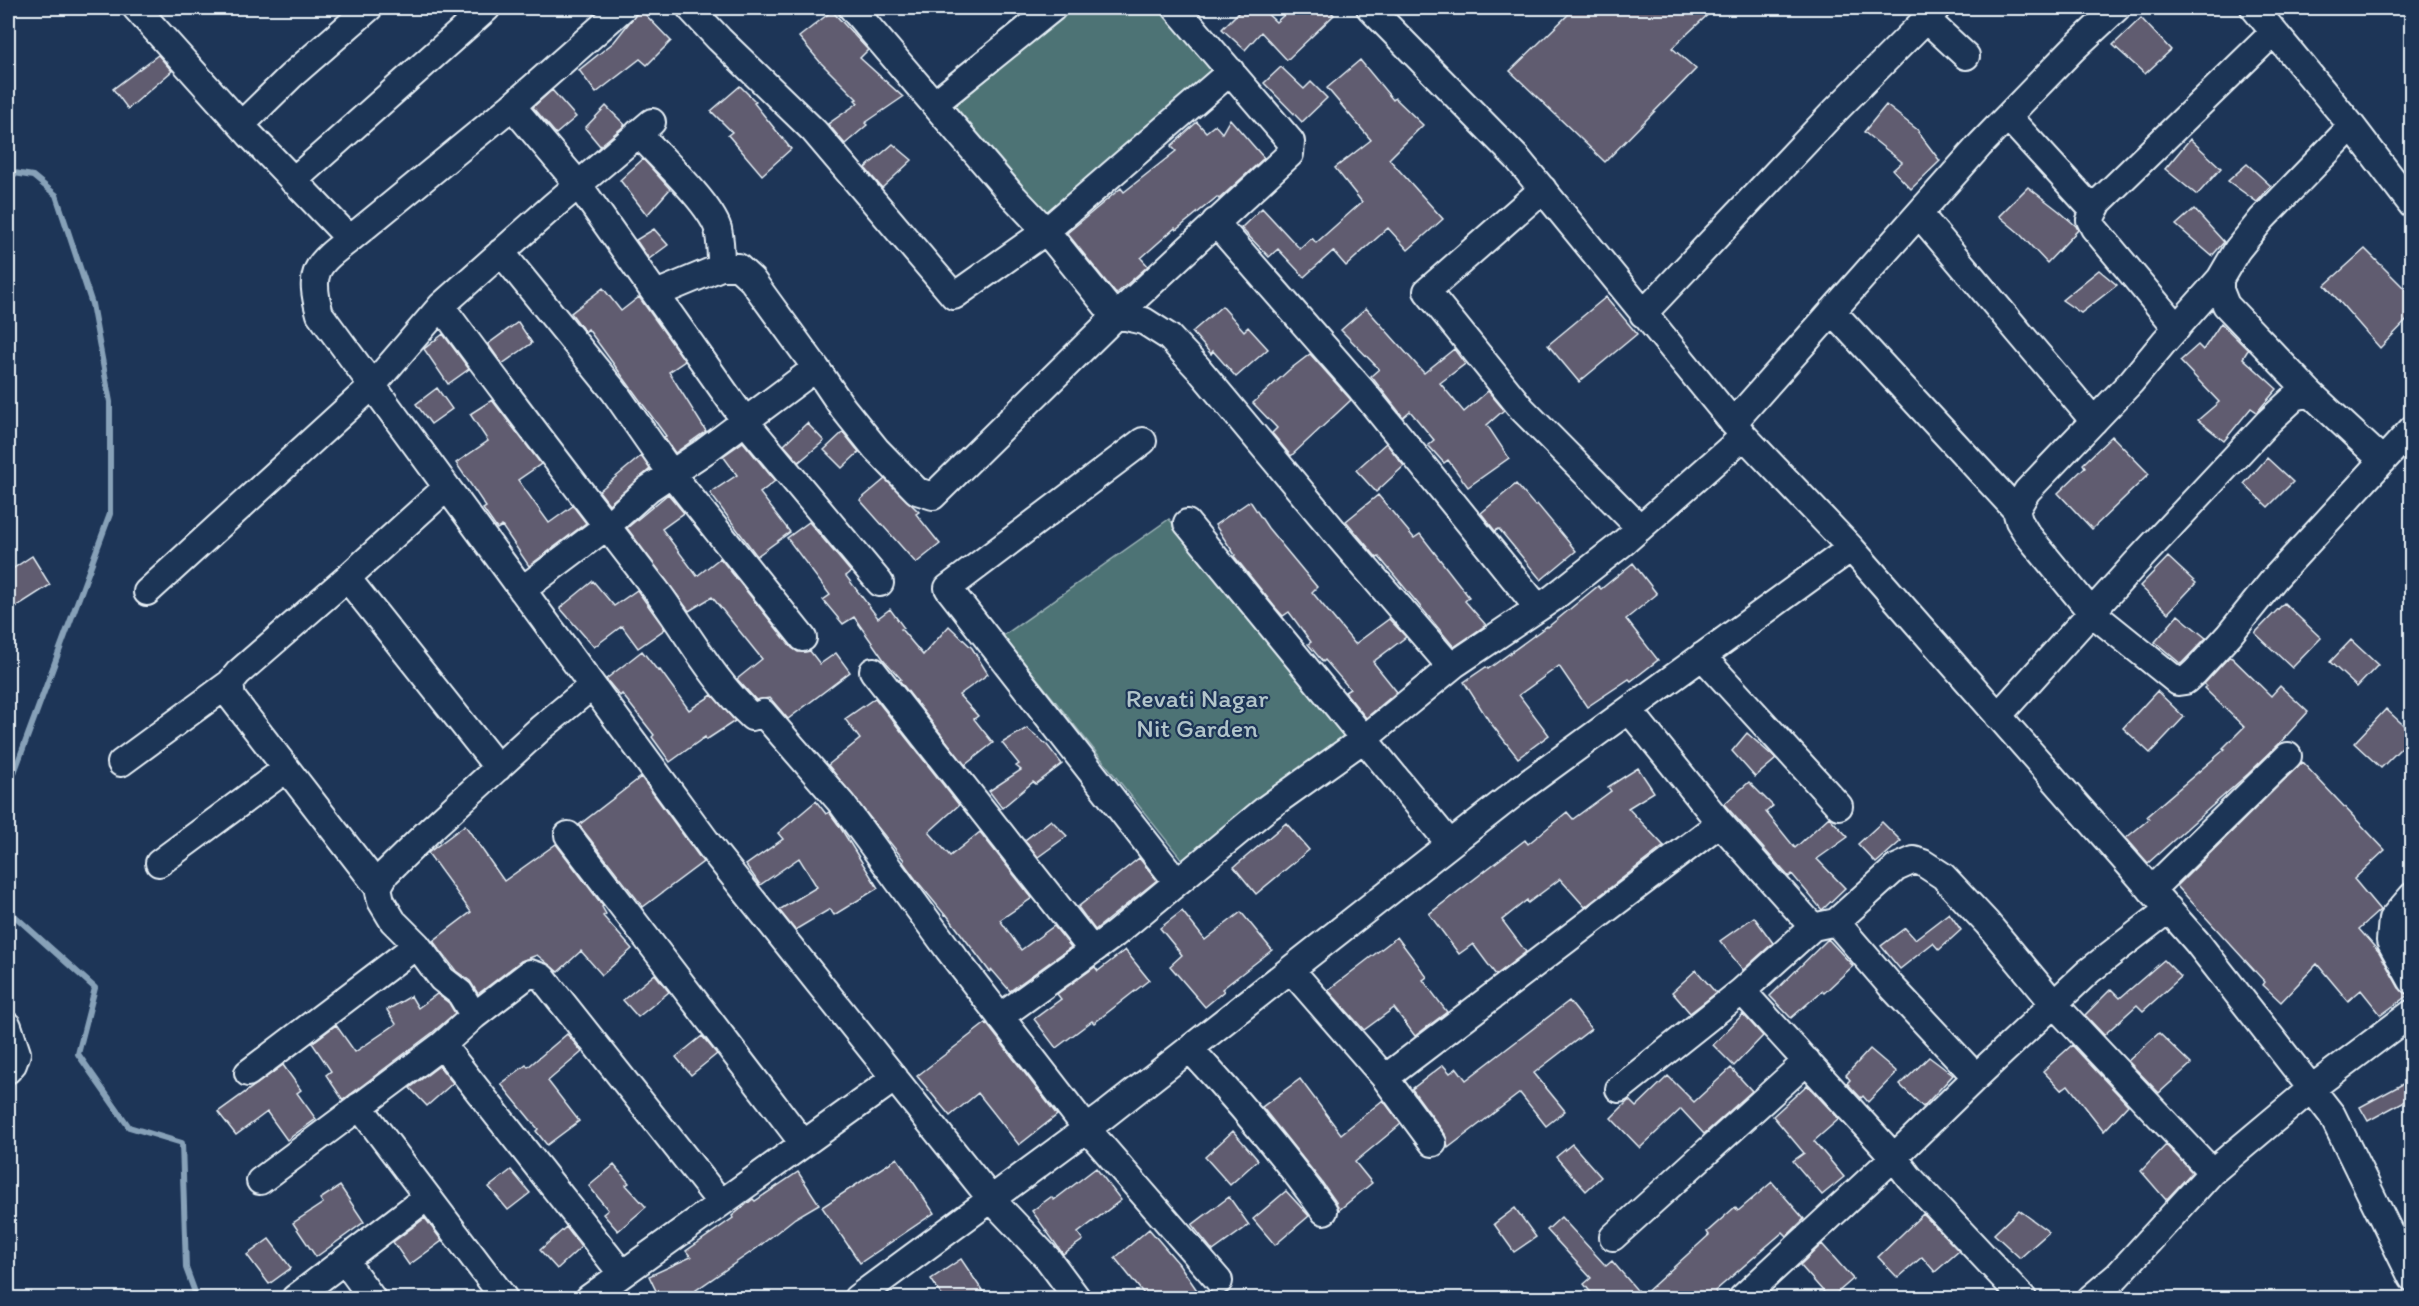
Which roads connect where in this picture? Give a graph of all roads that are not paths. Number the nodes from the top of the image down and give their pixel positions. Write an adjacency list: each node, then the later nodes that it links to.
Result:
1 (136, 8): 19 (street)
2 (369, 8): 19 (street)
3 (487, 8): 21 (street)
4 (623, 8): 17 (street)
5 (690, 8): 28 (street)
6 (1053, 8): 16 (street)
7 (1176, 8): 15 (street)
8 (2117, 8): 18 (street)
9 (2254, 8): 13 (street)
10 (1378, 10): 23 (street)
11 (862, 11): 16 (street)
12 (1932, 13): 14 (street); 36 (street)
13 (2274, 32): 20 (street); 25 (street)
14 (1966, 56)
15 (1231, 71): 27 (street); 28 (street)
16 (934, 104): 28 (street)
17 (512, 106): 22 (street); 29 (street)
18 (2008, 117): 25 (street); 26 (street)
19 (241, 125): 21 (street)
20 (2352, 126): 24 (street); 32 (street)
21 (293, 181): 29 (street)
22 (578, 184): 30 (street); 31 (street); 33 (street)
23 (1542, 189): 36 (street); 53 (street)
24 (2412, 205)
25 (2094, 211): 38 (street)
26 (1919, 214): 35 (street); 43 (street)
27 (1215, 222): 37 (street); 59 (street)
28 (1046, 231): 37 (street)
29 (351, 239): 40 (street)
30 (501, 252): 34 (street); 48 (street)
31 (721, 267): 33 (street); 39 (street)
32 (2220, 279): 38 (street); 41 (street)
33 (656, 294): 42 (street)
34 (441, 306): 40 (street); 52 (street)
35 (1832, 311): 45 (street); 50 (street)
36 (1643, 314): 45 (street)
37 (1117, 315): 39 (street); 63 (street)
38 (2177, 328): 43 (street)
39 (816, 368): 42 (street)
40 (372, 386): 49 (street); 58 (street)
41 (2310, 393): 47 (street); 60 (street)
42 (745, 421): 48 (street); 56 (street)
43 (2094, 421): 50 (street)
44 (2412, 429): 47 (street)
45 (1738, 430): 53 (street); 54 (street)
46 (1143, 441): 79 (street)
47 (2383, 461): 60 (street)
48 (671, 473): 52 (street); 61 (street)
49 (446, 488): 55 (street); 57 (street)
50 (2016, 510): 60 (street)
51 (1187, 523): 69 (street)
52 (607, 526): 57 (street); 93 (street)
53 (1640, 528): 59 (street)
54 (1851, 548): 62 (street); 68 (street)
55 (347, 578): 65 (street); 72 (street)
56 (880, 583)
57 (522, 590): 66 (street)
58 (147, 592)
59 (1538, 608): 63 (street)
60 (2091, 612): 68 (street)
61 (803, 638)
62 (1702, 656): 67 (street); 74 (street)
63 (1451, 666): 69 (street)
64 (873, 671): 86 (street)
65 (230, 683): 71 (street); 73 (street)
66 (592, 686): 72 (street); 101 (street)
67 (1629, 710): 75 (street); 77 (street)
68 (1998, 716): 81 (street)
69 (1365, 738): 77 (street); 79 (street)
70 (2288, 756): 81 (street)
71 (121, 763)
72 (498, 768): 80 (street)
73 (286, 769): 78 (street); 80 (street)
74 (1839, 806)
75 (1720, 823): 84 (street); 102 (street)
76 (568, 835): 107 (street)
77 (1450, 844): 87 (street)
78 (159, 863)
79 (1177, 882): 86 (street)
80 (378, 887): 85 (street)
81 (2151, 890): 83 (street)
82 (2412, 896): 88 (street)
83 (2169, 909): 90 (street); 103 (street)
84 (1824, 924): 89 (street); 90 (street); 100 (street)
85 (417, 945): 92 (street); 99 (street)
86 (1092, 950): 93 (street)
87 (1291, 969): 96 (street); 102 (street)
88 (2412, 981)
89 (1742, 991): 97 (street); 104 (street)
90 (2055, 1005): 100 (street); 110 (street)
91 (2412, 1013): 103 (street)
92 (474, 1016): 95 (street); 114 (street)
93 (1000, 1017): 106 (street)
94 (8, 1026): 98 (street)
95 (442, 1045): 105 (street); 118 (street)
96 (1190, 1049): 106 (street); 115 (street)
97 (1807, 1061): 109 (street); 116 (street)
98 (8, 1070)
99 (248, 1073)
100 (1976, 1077): 109 (street)
101 (895, 1078): 107 (street); 113 (street)
102 (1384, 1078): 108 (street)
103 (2312, 1088): 110 (street); 119 (street)
104 (1619, 1089)
105 (359, 1106): 111 (street); 112 (street)
106 (1087, 1129): 113 (street); 120 (street)
107 (803, 1143): 114 (street)
108 (1432, 1143)
109 (1894, 1157): 127 (street); 128 (street)
110 (2212, 1172): 129 (street)
111 (260, 1181)
112 (427, 1197): 117 (street); 123 (street)
113 (991, 1199): 125 (street); 126 (street)
114 (721, 1203): 118 (street)
115 (1324, 1211)
116 (1613, 1237)
117 (345, 1261): 121 (street); 122 (street)
118 (622, 1274): 124 (street)
119 (2412, 1278)
120 (1219, 1281)
121 (295, 1299)
122 (372, 1299)
123 (504, 1299)
124 (589, 1299)
125 (857, 1299)
126 (1077, 1299)
127 (1742, 1299)
128 (2023, 1299)
129 (2091, 1299)

